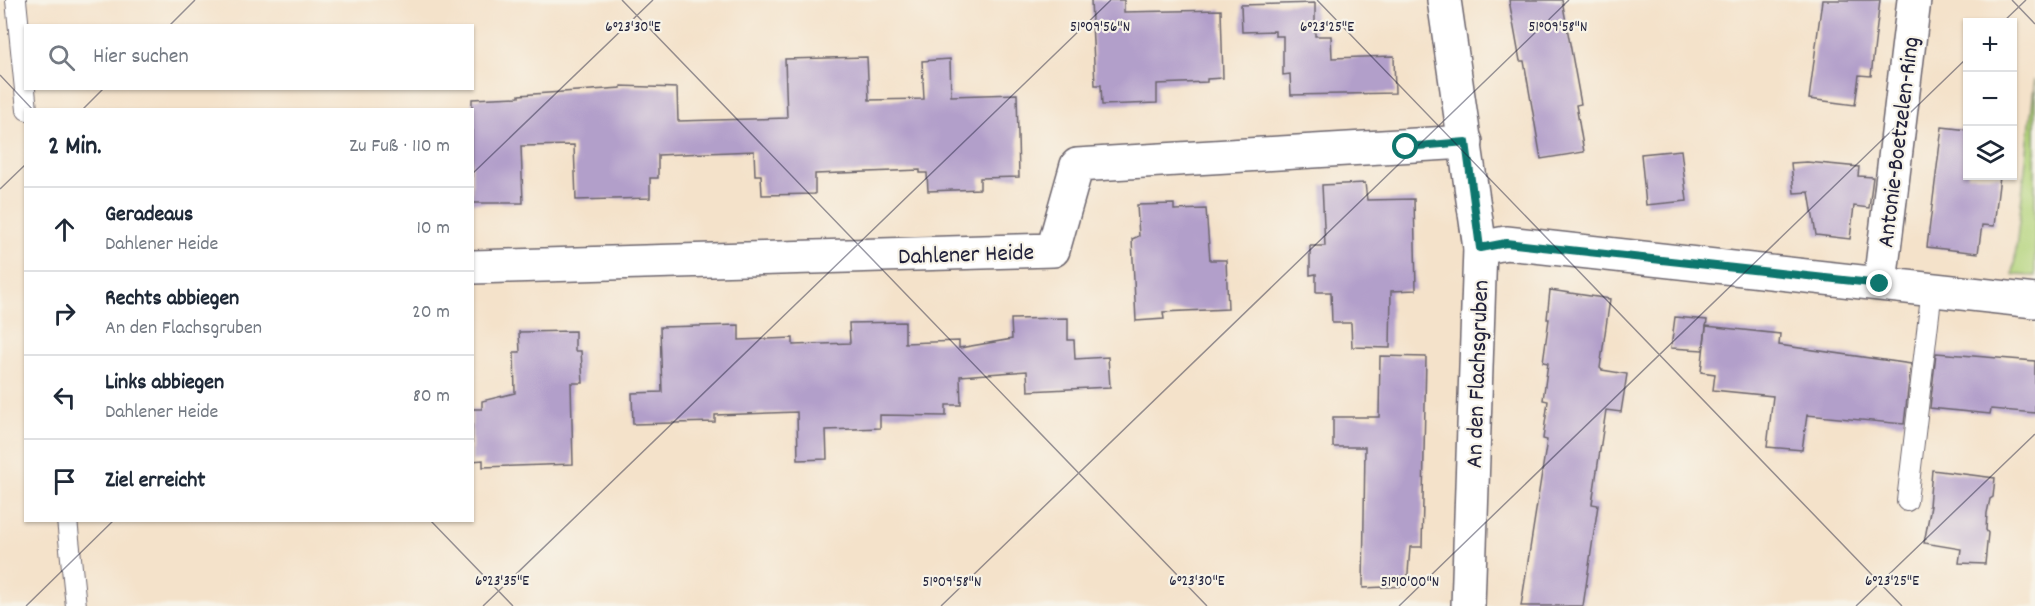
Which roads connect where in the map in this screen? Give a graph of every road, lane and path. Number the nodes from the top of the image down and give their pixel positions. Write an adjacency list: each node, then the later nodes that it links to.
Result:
1 (16, 0): 4 (lane)
2 (1444, 0): 7 (street, An den Flachsgruben)
3 (1914, 0): 10 (street, Antonie-Boetzelen-Ring)
4 (24, 80)
5 (25, 90): 6 (lane)
6 (27, 108)
7 (1466, 142): 8 (street, An den Flachsgruben); 9 (street, Dahlener Heide)
8 (1480, 248): 10 (street); 16 (street, An den Flachsgruben)
9 (474, 267)
10 (1880, 284): 11 (street)
11 (1932, 289): 12 (street); 13 (lane)
12 (2035, 300)
13 (1907, 501)
14 (67, 522): 15 (lane)
15 (76, 606)
16 (1468, 606)

